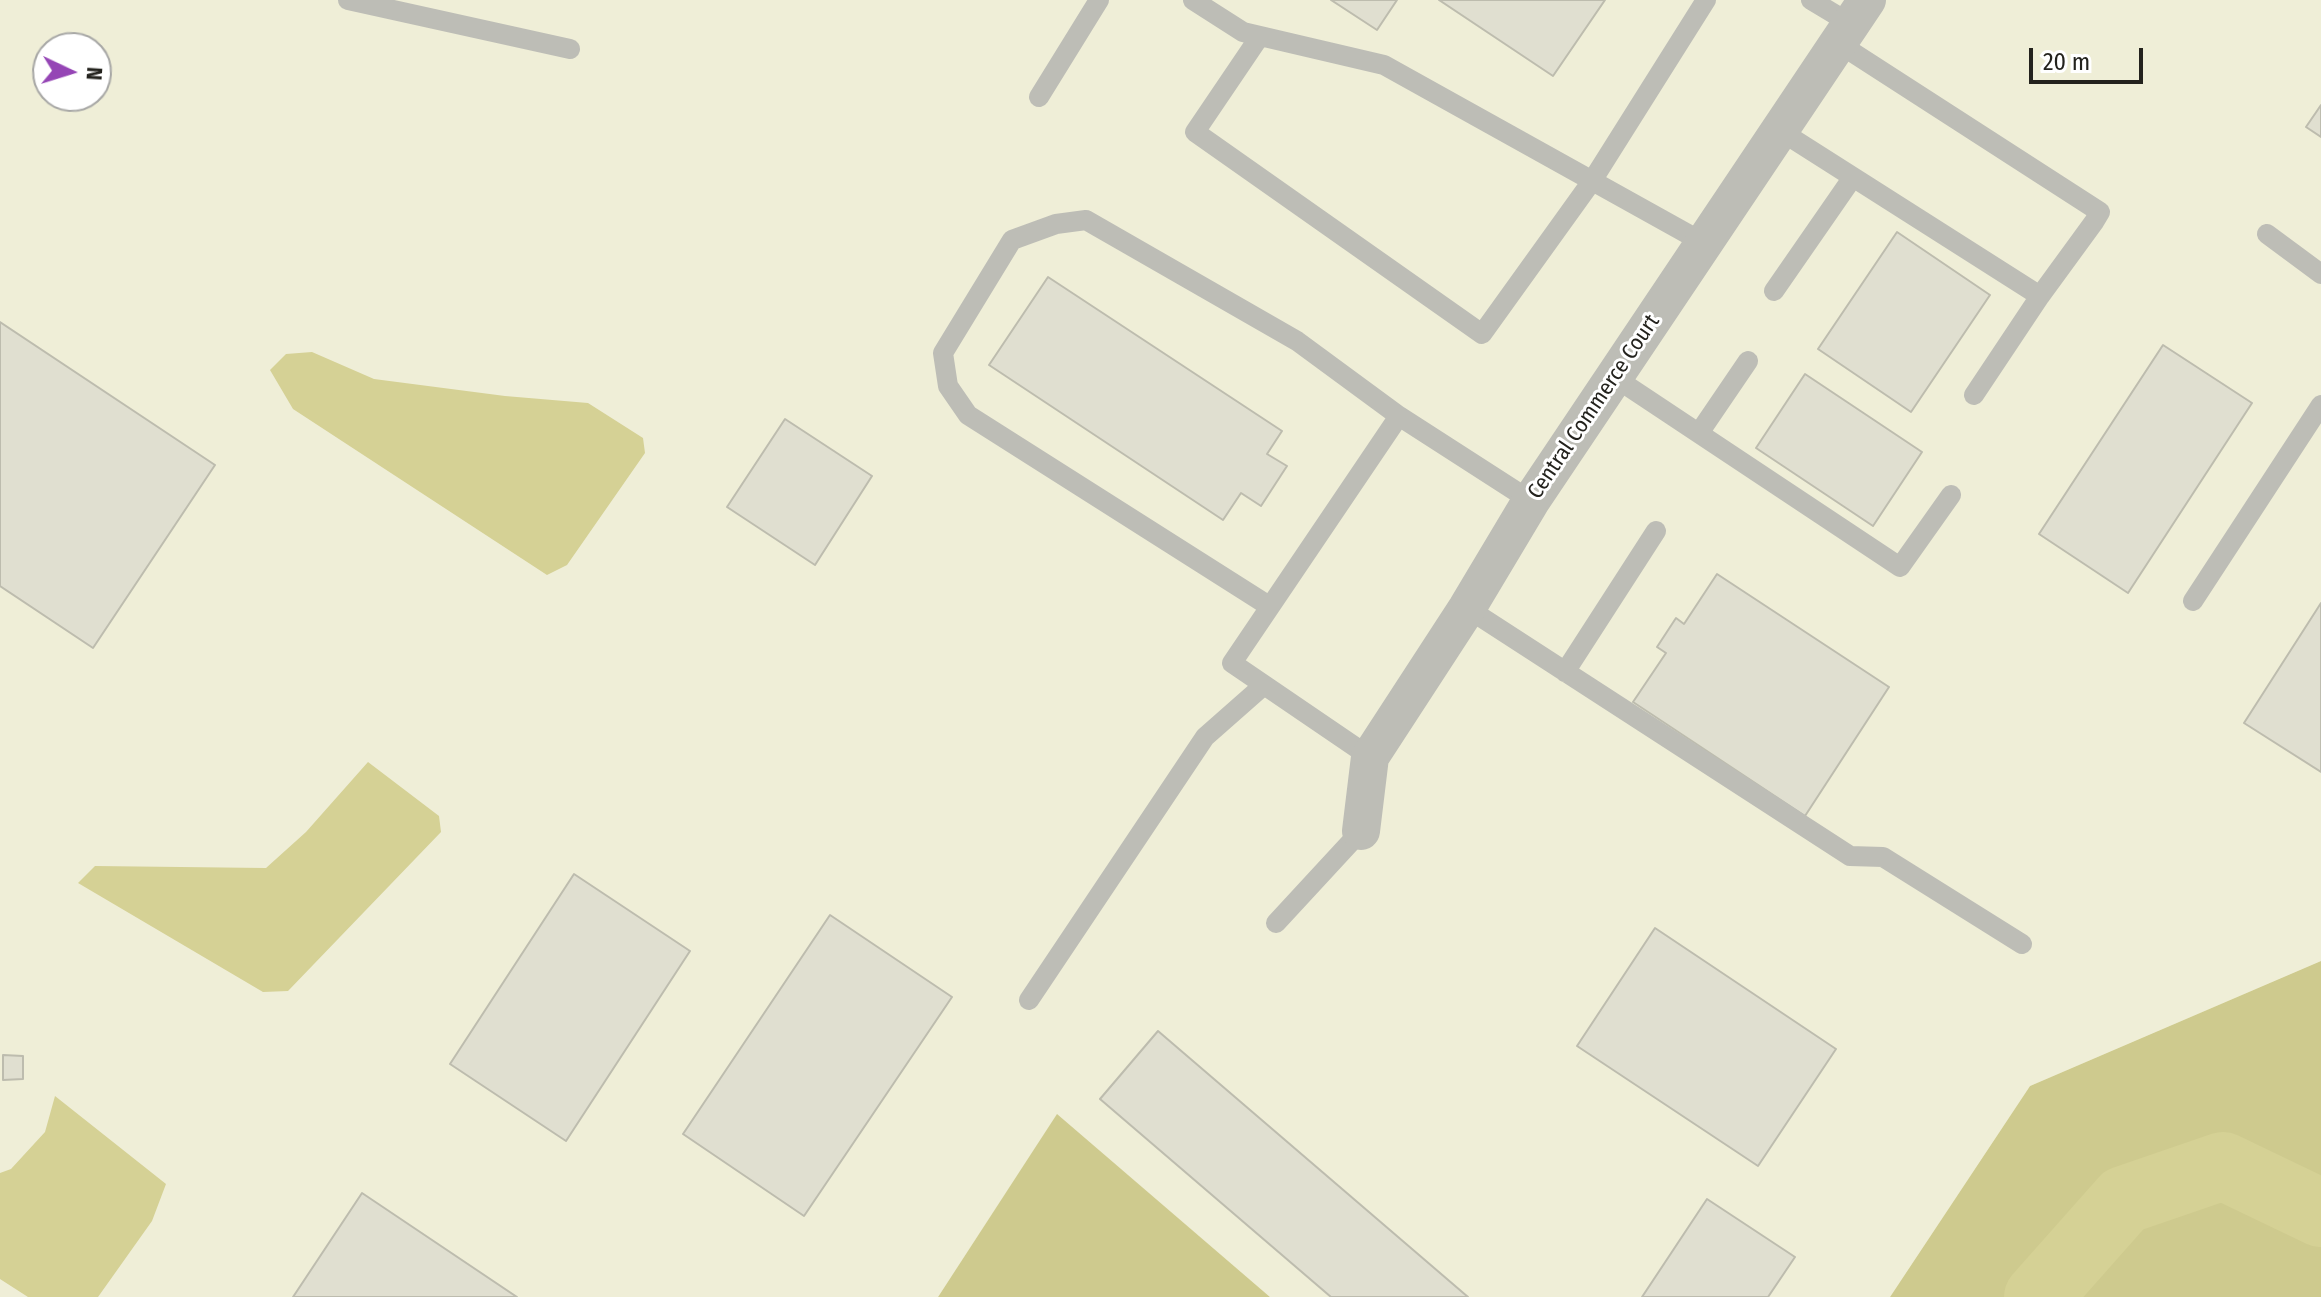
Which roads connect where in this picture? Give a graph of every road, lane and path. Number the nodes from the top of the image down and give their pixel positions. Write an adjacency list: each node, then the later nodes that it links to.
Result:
1 (348, 0): 8 (lane)
2 (1099, 0): 9 (lane)
3 (1193, 0): 7 (lane)
4 (1706, 0): 12 (lane)
5 (1811, 0): 6 (lane)
6 (1852, 22): 10 (street, Central Commerce Court); 17 (lane)
7 (1260, 36): 12 (lane); 12 (lane)
8 (570, 49)
9 (1039, 97)
10 (1779, 130): 11 (lane); 14 (street, Central Commerce Court)
11 (1853, 177): 16 (lane); 17 (lane)
12 (1592, 181): 14 (lane)
13 (2267, 234): 15 (lane)
14 (1704, 243): 19 (street, Central Commerce Court)
15 (2321, 274)
16 (1774, 291)
17 (2040, 296): 20 (lane)
18 (1748, 361): 23 (lane)
19 (1614, 377): 23 (lane); 25 (street, Central Commerce Court)
20 (1974, 395)
21 (2321, 405): 27 (lane)
22 (1399, 416): 25 (lane); 28 (lane); 28 (lane)
23 (1699, 433): 24 (lane)
24 (1951, 495)
25 (1531, 501): 29 (street, Central Commerce Court)
26 (1656, 531): 30 (lane)
27 (2193, 601)
28 (1269, 606): 31 (lane)
29 (1467, 608): 30 (lane); 32 (street, Central Commerce Court)
30 (1565, 672): 35 (lane)
31 (1264, 685): 32 (lane); 36 (lane)
32 (1370, 757): 33 (street, Central Commerce Court)
33 (1361, 831): 34 (lane)
34 (1276, 923)
35 (2022, 944)
36 (1029, 1000)

